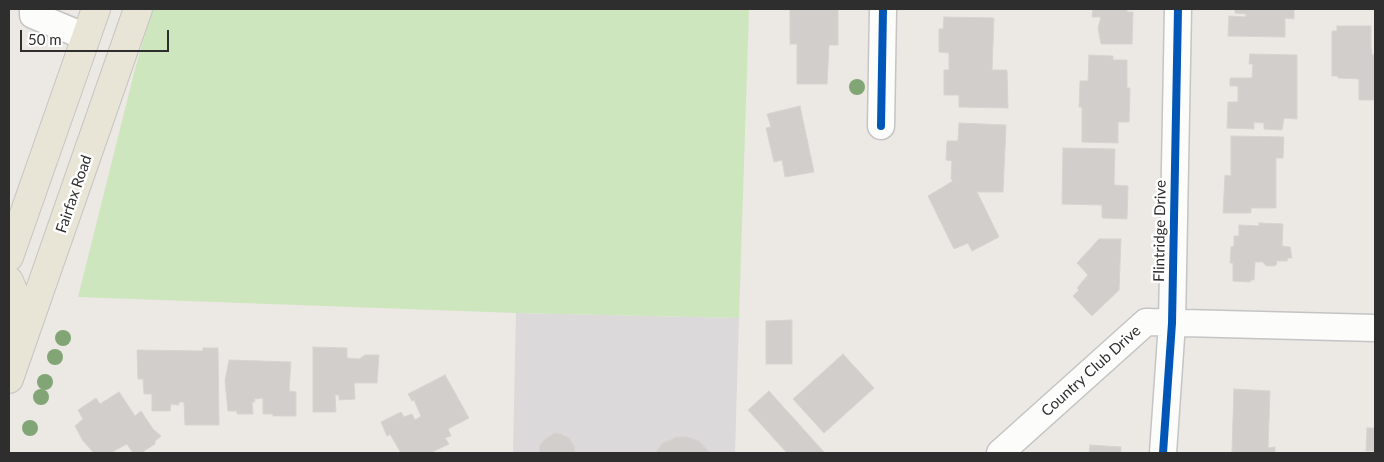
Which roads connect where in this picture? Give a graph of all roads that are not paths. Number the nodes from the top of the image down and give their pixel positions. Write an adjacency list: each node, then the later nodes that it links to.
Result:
1 (33, 9): 6 (street)
2 (96, 9): 6 (main road)
3 (138, 9): 13 (main road, Fairfax Road)
4 (883, 9): 7 (street)
5 (1178, 9): 10 (street, Flintridge Drive)
6 (86, 37): 8 (main road)
7 (881, 126)
8 (9, 257)
9 (9, 281): 12 (main road)
10 (1172, 323): 11 (street, Country Club Drive); 14 (street, Country Club Drive); 15 (street, Flintridge Drive)
11 (1375, 328)
12 (9, 351)
13 (9, 379)
14 (1000, 453)
15 (1163, 453)

